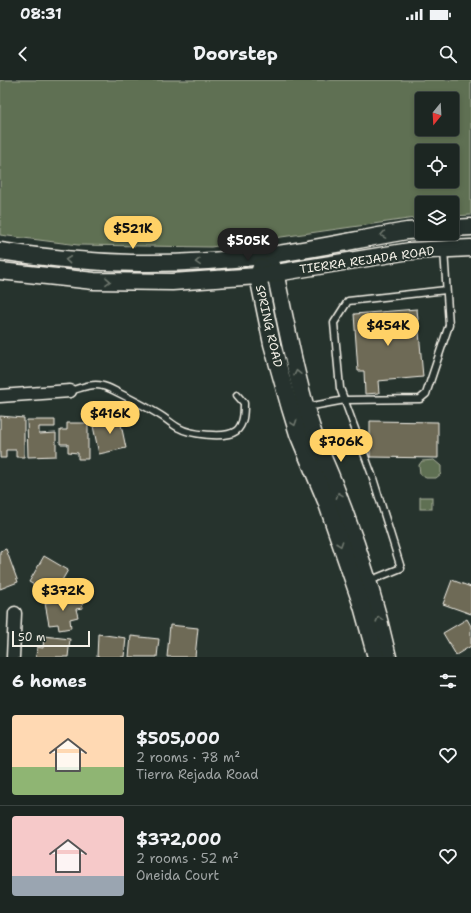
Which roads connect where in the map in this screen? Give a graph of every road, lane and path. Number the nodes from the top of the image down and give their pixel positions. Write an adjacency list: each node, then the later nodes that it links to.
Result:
1 (471, 227): 2 (main road)
2 (459, 228)
3 (415, 231): 7 (main road, TIERRA REJADA ROAD, one-way to 7)
4 (471, 248): 5 (main road, TIERRA REJADA ROAD)
5 (444, 250): 9 (main road, TIERRA REJADA ROAD); 11 (lane)
6 (0, 251): 7 (main road, TIERRA REJADA ROAD, one-way to 6)
7 (265, 256): 9 (main road, SPRING ROAD); 10 (main road, SPRING ROAD)
8 (0, 271): 10 (main road, TIERRA REJADA ROAD, one-way to 10)
9 (275, 272): 10 (main road, TIERRA REJADA ROAD); 16 (main road, SPRING ROAD, one-way to 9)
10 (258, 276): 20 (main road, SPRING ROAD, one-way to 20)
11 (446, 290): 15 (lane); 15 (lane)
12 (70, 391): 13 (lane); 14 (street)
13 (237, 395)
14 (0, 396)
15 (345, 400): 16 (lane); 17 (lane)
16 (306, 407): 17 (main road, SPRING ROAD, one-way to 16)
17 (369, 581): 21 (main road, SPRING ROAD, one-way to 17)
18 (15, 613): 19 (street)
19 (13, 657)
20 (376, 657)
21 (388, 657)

